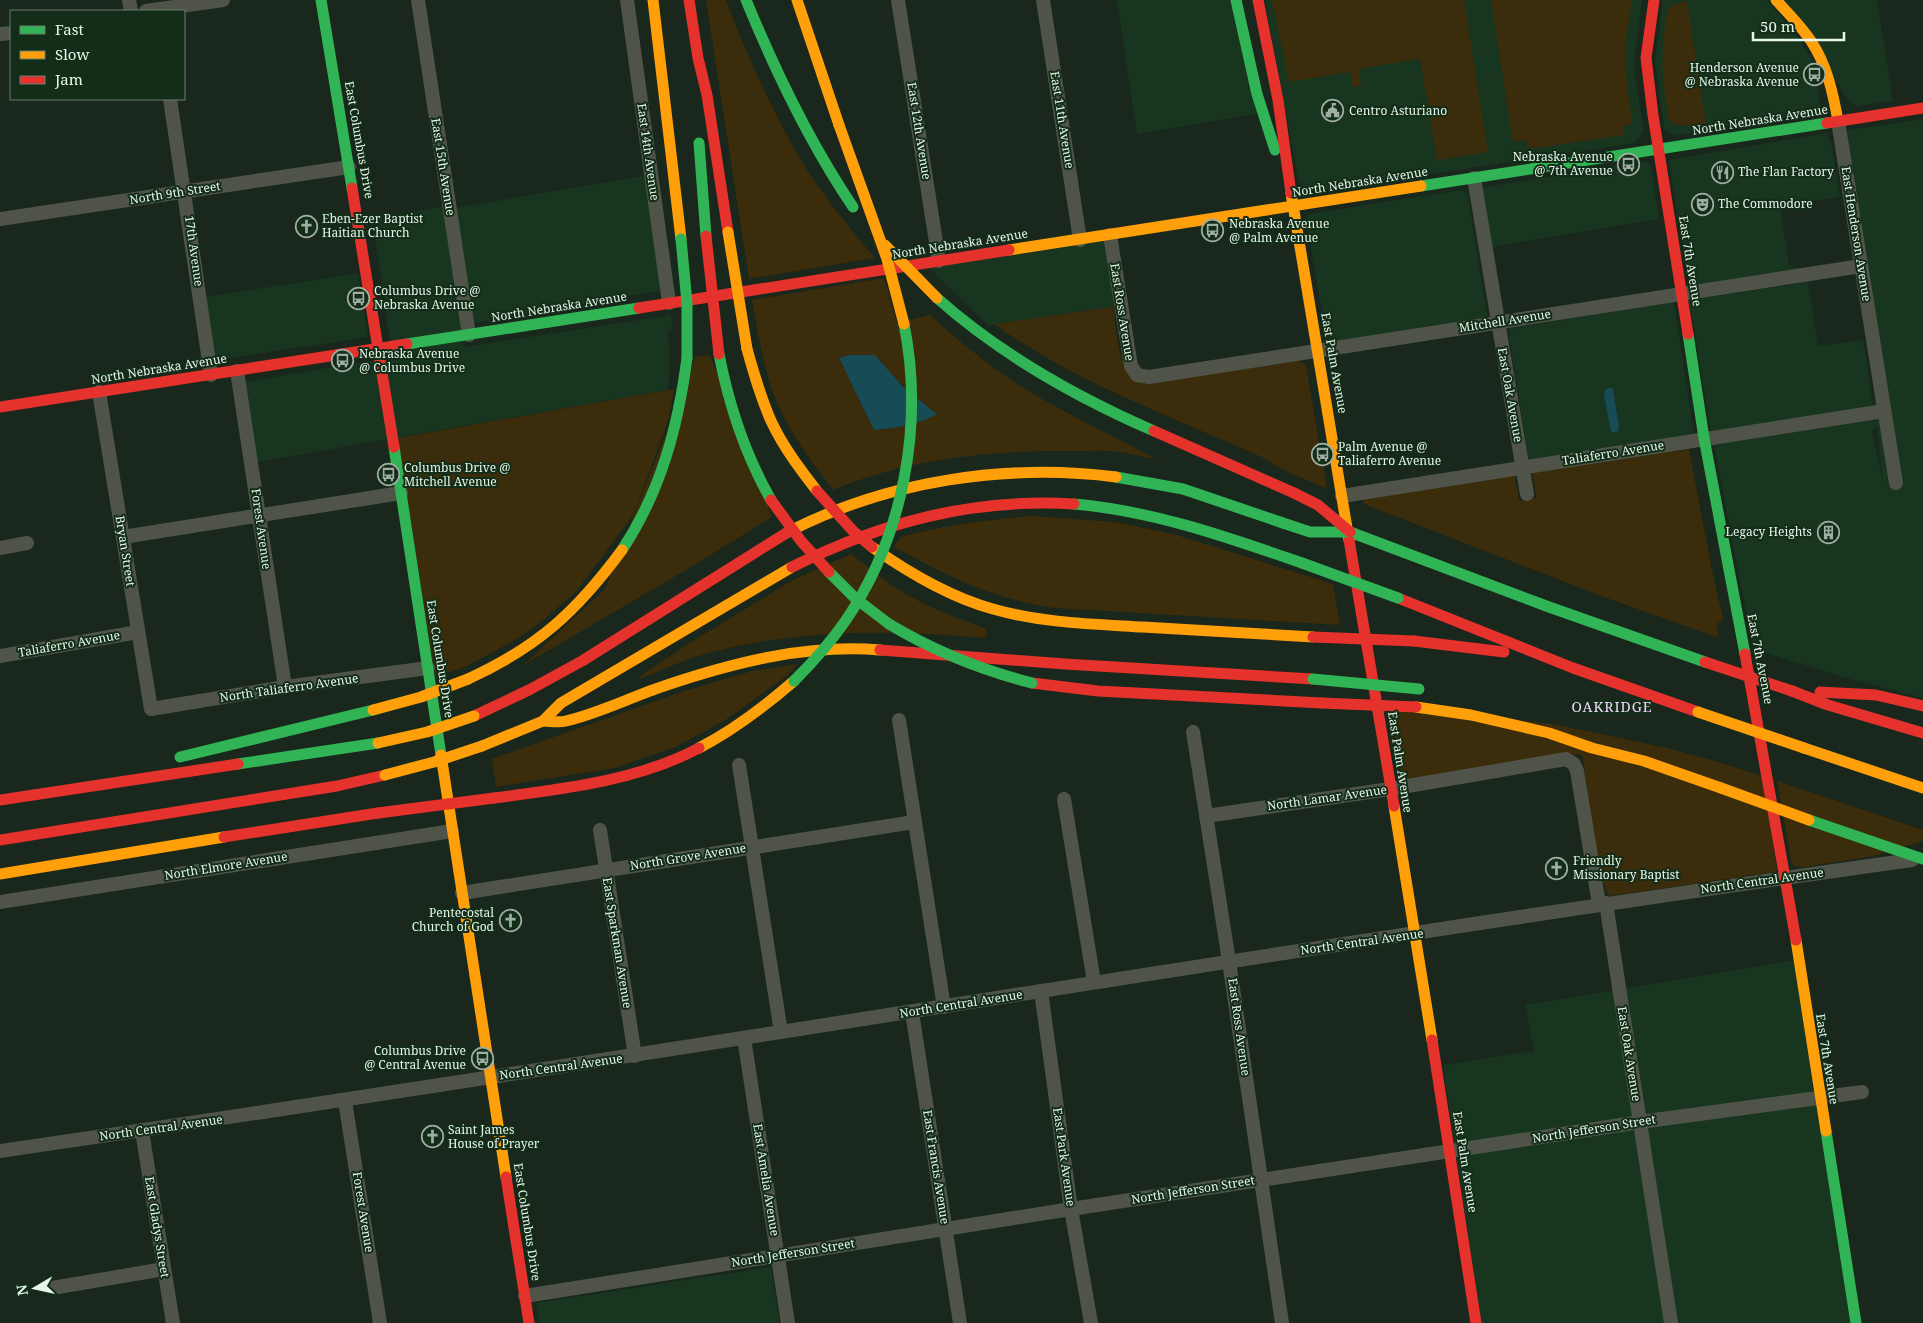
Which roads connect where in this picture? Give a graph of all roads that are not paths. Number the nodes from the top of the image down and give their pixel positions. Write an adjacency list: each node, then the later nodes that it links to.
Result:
1 (223, 0): 15 (street)
2 (321, 0): 23 (main road, East Columbus Drive)
3 (418, 0): 35 (street, East 15th Avenue)
4 (626, 0): 33 (street, East 14th Avenue)
5 (653, 0): 70 (main road, bridge)
6 (689, 0): 16 (main road)
7 (746, 0): 51 (main road, bridge)
8 (797, 0): 87 (main road, bridge)
9 (898, 0): 30 (street, East 12th Avenue)
10 (1043, 0): 29 (street, East 11th Avenue)
11 (1236, 0): 26 (main road, East Palm Avenue)
12 (1258, 0): 26 (main road, East Palm Avenue)
13 (1654, 0): 22 (main road, East 7th Avenue)
14 (1776, 0): 20 (main road, East Henderson Avenue)
15 (158, 10)
16 (698, 58): 17 (main road); 58 (main road, bridge)
17 (694, 89)
18 (170, 100): 25 (street, 17th Avenue)
19 (1923, 108): 20 (main road, North Nebraska Avenue)
20 (1838, 121): 22 (main road, North Nebraska Avenue); 31 (street, East Henderson Avenue)
21 (697, 128): 71 (main road, bridge)
22 (1659, 149): 24 (main road, North Nebraska Avenue); 32 (main road, East 7th Avenue)
23 (350, 167): 25 (street, North 9th Street); 36 (main road, East Columbus Drive)
24 (1474, 178): 26 (main road, North Nebraska Avenue); 34 (street, East Oak Avenue)
25 (185, 191): 27 (street, North 9th Street); 39 (street, 17th Avenue)
26 (1293, 207): 28 (main road, North Nebraska Avenue); 37 (main road, East Palm Avenue)
27 (0, 219)
28 (1110, 235): 29 (main road, North Nebraska Avenue); 40 (street, East Ross Avenue)
29 (1080, 240): 30 (main road, North Nebraska Avenue)
30 (939, 261): 33 (main road, North Nebraska Avenue)
31 (1861, 266): 32 (street, Mitchell Avenue); 43 (street, East Henderson Avenue)
32 (1681, 294): 34 (street, Mitchell Avenue); 44 (main road, East 7th Avenue)
33 (669, 303): 35 (main road, North Nebraska Avenue)
34 (1498, 322): 37 (street, Mitchell Avenue); 45 (street, East Oak Avenue)
35 (469, 334): 36 (main road, North Nebraska Avenue)
36 (379, 349): 38 (main road, North Nebraska Avenue); 47 (main road, East Columbus Drive)
37 (1318, 350): 40 (street, Mitchell Avenue); 49 (main road, East Palm Avenue)
38 (237, 370): 39 (main road, North Nebraska Avenue); 50 (street, Forest Avenue)
39 (212, 375): 41 (main road, North Nebraska Avenue)
40 (1149, 377)
41 (99, 392): 42 (main road, North Nebraska Avenue); 52 (street, Bryan Street)
42 (0, 407)
43 (1884, 411): 44 (street, Taliaferro Avenue); 46 (street, East Henderson Avenue)
44 (1704, 438): 45 (street, Taliaferro Avenue); 88 (main road, East 7th Avenue)
45 (1522, 467): 48 (street, East Oak Avenue); 49 (street, Taliaferro Avenue)
46 (1896, 484)
47 (401, 493): 50 (street); 57 (main road, East Columbus Drive)
48 (1527, 494)
49 (1342, 496): 76 (main road, East Palm Avenue)
50 (259, 515): 52 (street); 59 (street, Forest Avenue)
51 (1350, 532): 61 (main road, bridge); 74 (main road, bridge)
52 (122, 537): 55 (street, Bryan Street)
53 (27, 543): 54 (street)
54 (0, 548)
55 (138, 632): 56 (street, Taliaferro Avenue); 63 (street, Bryan Street)
56 (0, 655)
57 (428, 668): 59 (street, North Taliaferro Avenue); 82 (main road, East Columbus Drive)
58 (1573, 668): 66 (main road, bridge); 75 (main road, bridge)
59 (285, 688): 63 (street, North Taliaferro Avenue)
60 (1423, 690): 66 (main road, bridge)
61 (1792, 691): 62 (main road); 68 (main road)
62 (1923, 706)
63 (150, 709)
64 (1513, 713): 71 (main road)
65 (899, 720): 80 (street)
66 (543, 721): 83 (main road, bridge)
67 (1193, 732): 79 (street, East Ross Avenue)
68 (1923, 733)
69 (1566, 759): 76 (street, North Lamar Avenue); 91 (street, East Oak Avenue)
70 (166, 760)
71 (1644, 761): 85 (main road, bridge)
72 (739, 765): 84 (street)
73 (139, 767): 74 (main road)
74 (82, 788): 78 (main road)
75 (1923, 788)
76 (1390, 789): 79 (street, North Lamar Avenue); 92 (main road, East Palm Avenue)
77 (1064, 798): 94 (street)
78 (0, 800)
79 (1206, 816): 93 (street, East Ross Avenue)
80 (914, 822): 84 (street, North Grove Avenue); 96 (street)
81 (600, 830): 86 (street, East Sparkman Avenue)
82 (452, 831): 89 (main road, East Columbus Drive); 90 (street, North Elmore Avenue)
83 (0, 840)
84 (751, 848): 86 (street, North Grove Avenue); 98 (street)
85 (1923, 859): 88 (street, North Central Avenue)
86 (605, 870): 89 (street, North Grove Avenue); 100 (street, East Sparkman Avenue)
87 (0, 874)
88 (1786, 878): 91 (street, North Central Avenue); 103 (main road, East 7th Avenue)
89 (462, 893): 101 (main road, East Columbus Drive)
90 (0, 902)
91 (1602, 904): 92 (street, North Central Avenue); 105 (street, East Oak Avenue)
92 (1415, 934): 93 (street, North Central Avenue); 108 (main road, East Palm Avenue)
93 (1229, 961): 94 (street, North Central Avenue); 109 (street, East Ross Avenue)
94 (1094, 982): 95 (street, North Central Avenue)
95 (1041, 991): 96 (street, North Central Avenue); 110 (street, East Park Avenue)
96 (944, 1007): 97 (street, North Central Avenue)
97 (912, 1012): 98 (street, North Central Avenue); 111 (street, East Francis Avenue)
98 (781, 1032): 99 (street, North Central Avenue)
99 (744, 1038): 100 (street, North Central Avenue); 112 (street, East Amelia Avenue)
100 (635, 1056): 101 (street, North Central Avenue)
101 (490, 1077): 104 (street, North Central Avenue); 115 (main road, East Columbus Drive)
102 (1862, 1092): 103 (street, North Jefferson Street)
103 (1820, 1098): 105 (street, North Jefferson Street); 125 (main road, East 7th Avenue)
104 (345, 1101): 106 (street, North Central Avenue); 117 (street, Forest Avenue)
105 (1640, 1122): 108 (street, North Jefferson Street); 124 (street, East Oak Avenue)
106 (142, 1131): 107 (street, North Central Avenue); 113 (street, East Gladys Street)
107 (0, 1151)
108 (1449, 1151): 109 (street, North Jefferson Street); 123 (main road, East Palm Avenue)
109 (1261, 1180): 110 (street, North Jefferson Street); 122 (street, East Ross Avenue)
110 (1071, 1208): 111 (street, North Jefferson Street); 121 (street, East Park Avenue)
111 (946, 1229): 112 (street, North Jefferson Street); 120 (street, East Francis Avenue)
112 (777, 1255): 115 (street, North Jefferson Street); 119 (street, East Amelia Avenue)
113 (164, 1270): 114 (street); 116 (street, East Gladys Street)
114 (52, 1288)
115 (525, 1296): 118 (main road, East Columbus Drive)
116 (173, 1323)
117 (380, 1323)
118 (529, 1323)
119 (788, 1323)
120 (960, 1323)
121 (1091, 1323)
122 (1282, 1323)
123 (1476, 1323)
124 (1671, 1323)
125 (1856, 1323)

